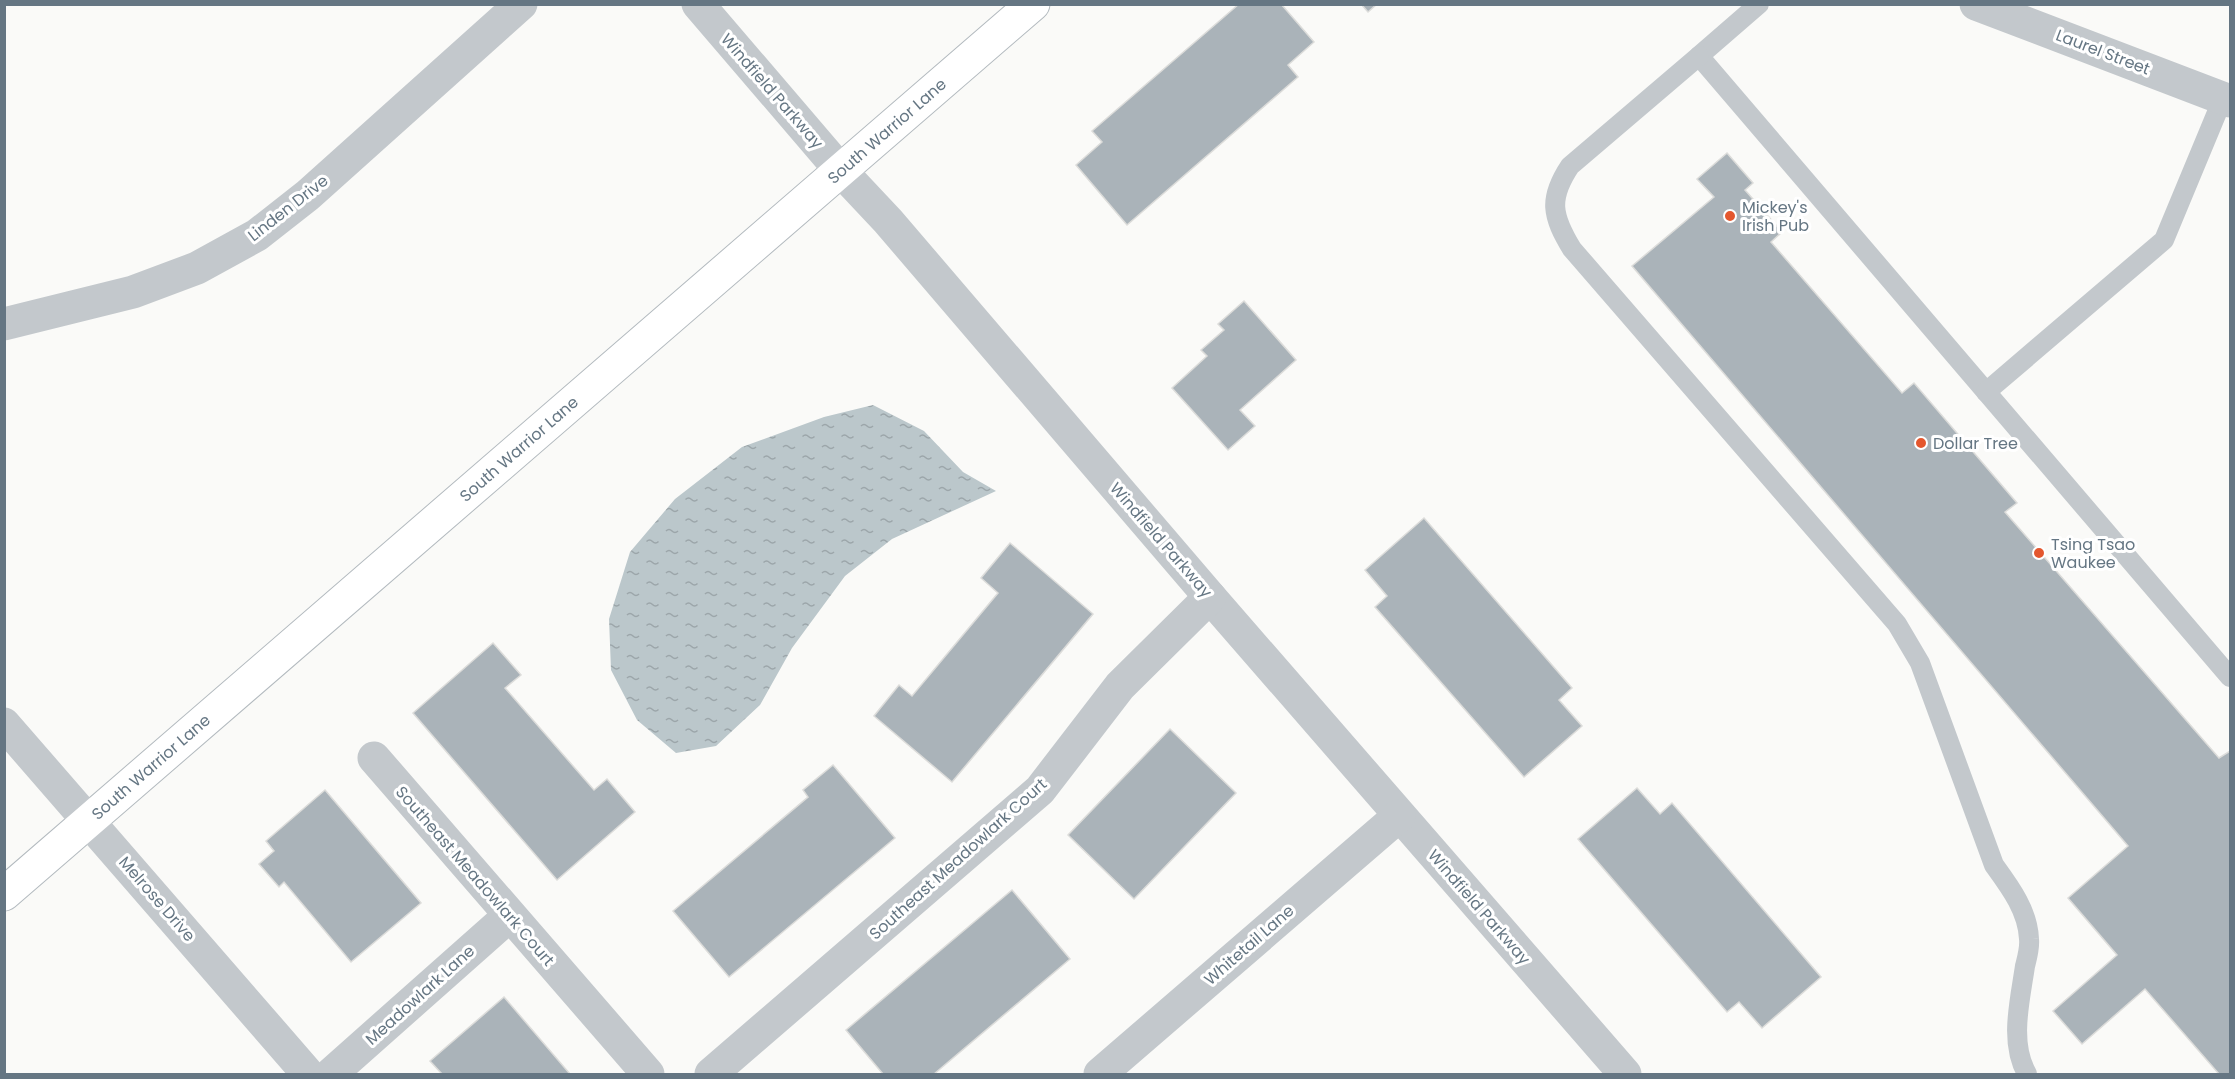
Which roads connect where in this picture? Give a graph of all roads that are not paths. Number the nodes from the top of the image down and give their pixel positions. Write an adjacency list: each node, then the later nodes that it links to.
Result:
1 (521, 4): 9 (street, Linden Drive)
2 (698, 4): 8 (street, Windfield Parkway)
3 (1034, 4): 8 (street, South Warrior Lane)
4 (1759, 4): 6 (lane)
5 (1976, 4): 7 (street, Laurel Street)
6 (1699, 56): 10 (lane); 25 (lane)
7 (2227, 99): 10 (lane)
8 (841, 171): 11 (street, Windfield Parkway); 16 (street, South Warrior Lane)
9 (4, 324)
10 (1986, 392): 12 (lane)
11 (1210, 597): 15 (street, Windfield Parkway); 22 (street, Southeast Meadowlark Court)
12 (2230, 677)
13 (4, 724): 16 (street, Melrose Drive)
14 (374, 758): 18 (street, Southeast Meadowlark Court)
15 (1399, 816): 23 (street, Whitetail Lane); 24 (street, Windfield Parkway)
16 (88, 822): 17 (street, South Warrior Lane); 19 (street, Melrose Drive)
17 (4, 894)
18 (509, 916): 20 (street, Meadowlark Lane); 21 (street, Southeast Meadowlark Court)
19 (308, 1074)
20 (331, 1074)
21 (648, 1074)
22 (711, 1074)
23 (1100, 1074)
24 (1625, 1074)
25 (2027, 1074)

